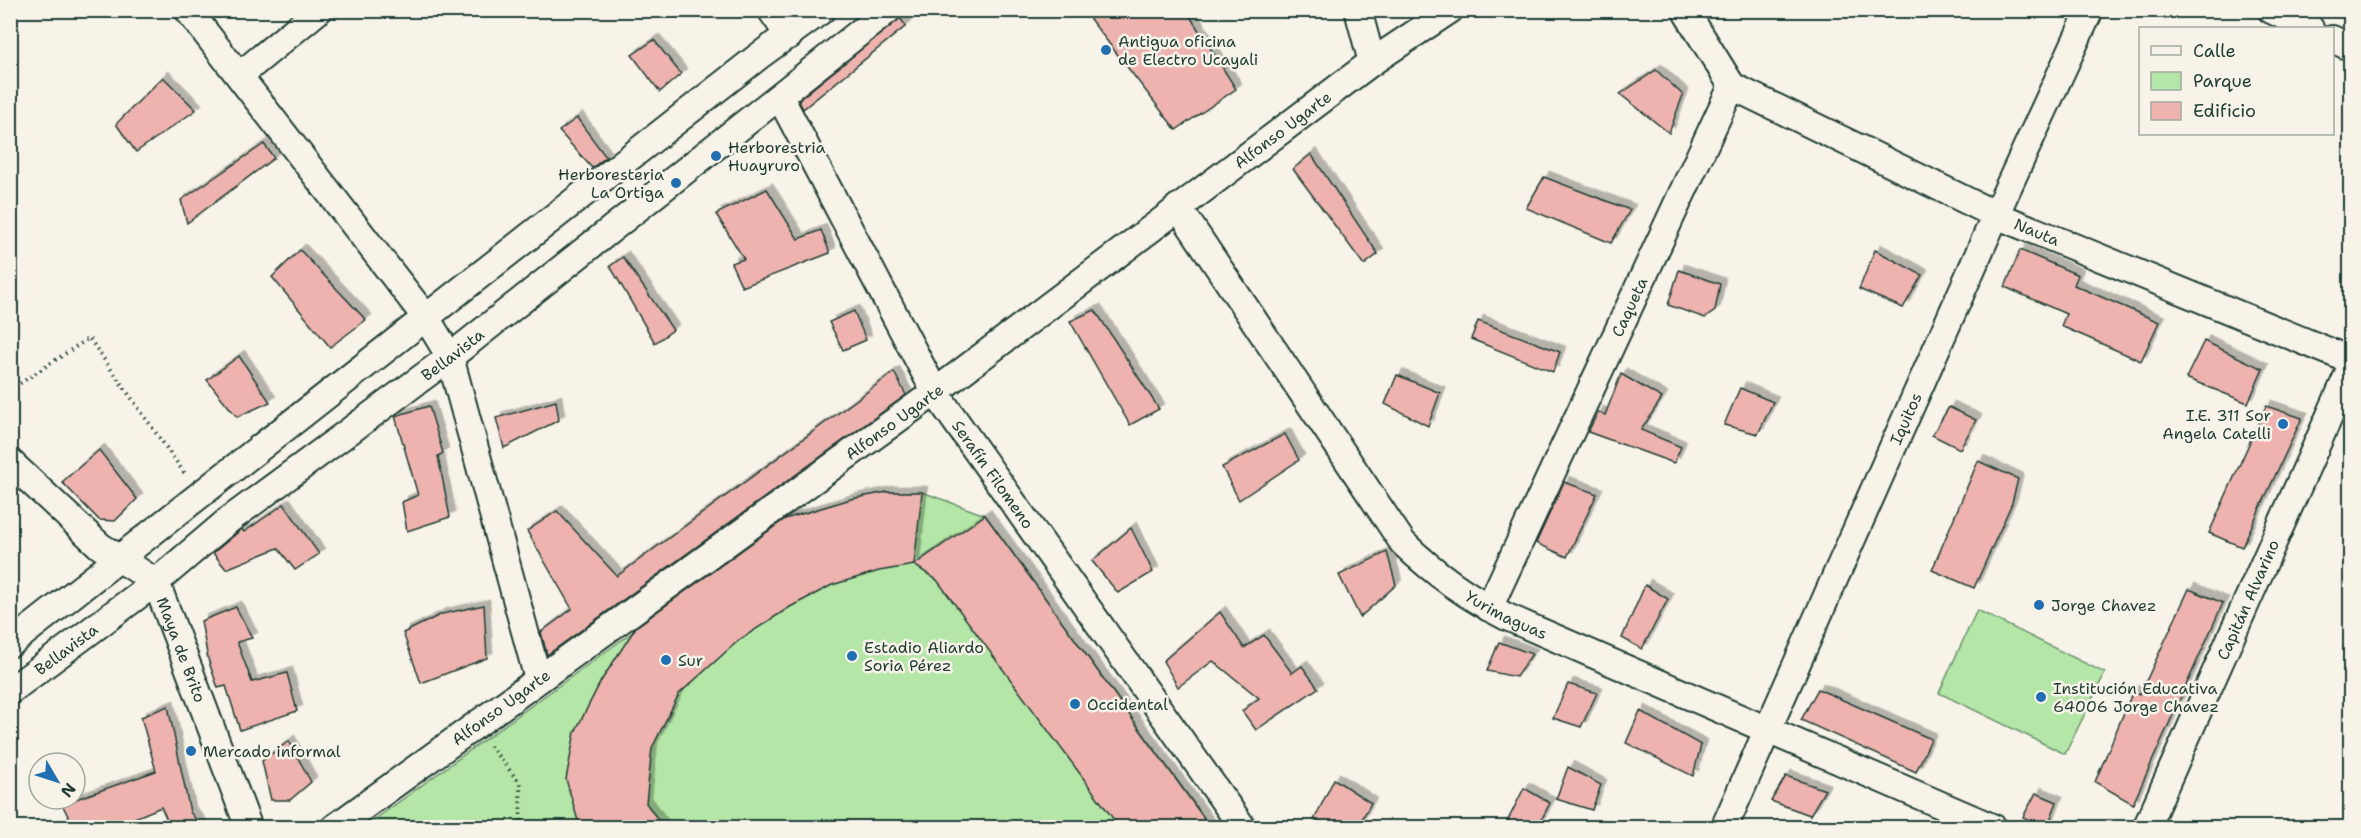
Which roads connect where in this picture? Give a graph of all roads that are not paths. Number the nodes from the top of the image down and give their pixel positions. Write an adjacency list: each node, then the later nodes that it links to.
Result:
1 (188, 10): 16 (street)
2 (319, 10): 16 (street)
3 (771, 10): 12 (street)
4 (822, 10): 12 (street)
5 (888, 10): 18 (street, Bellavista)
6 (1358, 10): 15 (street)
7 (1450, 10): 15 (street, Alfonso Ugarte)
8 (1685, 10): 17 (street)
9 (2090, 10): 20 (street, Iquitos)
10 (2271, 10): 11 (street)
11 (2308, 27)
12 (789, 36): 21 (street)
13 (2334, 40): 14 (street)
14 (2350, 47)
15 (1372, 62): 19 (street, Alfonso Ugarte)
16 (240, 75): 21 (street)
17 (1731, 86): 20 (street, Nauta); 29 (street, Caqueta)
18 (780, 97): 22 (street, Bellavista); 25 (street, Serafín Filomeno)
19 (1178, 207): 25 (street, Alfonso Ugarte); 29 (street, Yurimaguas)
20 (1996, 215): 23 (street, Nauta); 33 (street, Iquitos)
21 (427, 319): 22 (street); 27 (street)
22 (450, 357): 28 (street, Bellavista); 31 (street)
23 (2350, 360)
24 (2350, 370): 39 (street, Capitán Alvarino)
25 (935, 392): 31 (street, Alfonso Ugarte); 36 (street, Serafín Filomeno)
26 (10, 462): 27 (street, Maya de Brito)
27 (123, 558): 28 (street, Maya de Brito); 30 (street)
28 (156, 582): 32 (street, Bellavista); 34 (street, Maya de Brito)
29 (1489, 608): 33 (street, Yurimaguas)
30 (10, 644)
31 (538, 679): 35 (street, Alfonso Ugarte)
32 (10, 691)
33 (1768, 730): 37 (street, Iquitos); 38 (street, Yurimaguas)
34 (249, 828)
35 (334, 828)
36 (1243, 828)
37 (1724, 828)
38 (1994, 828)
39 (2145, 828)

